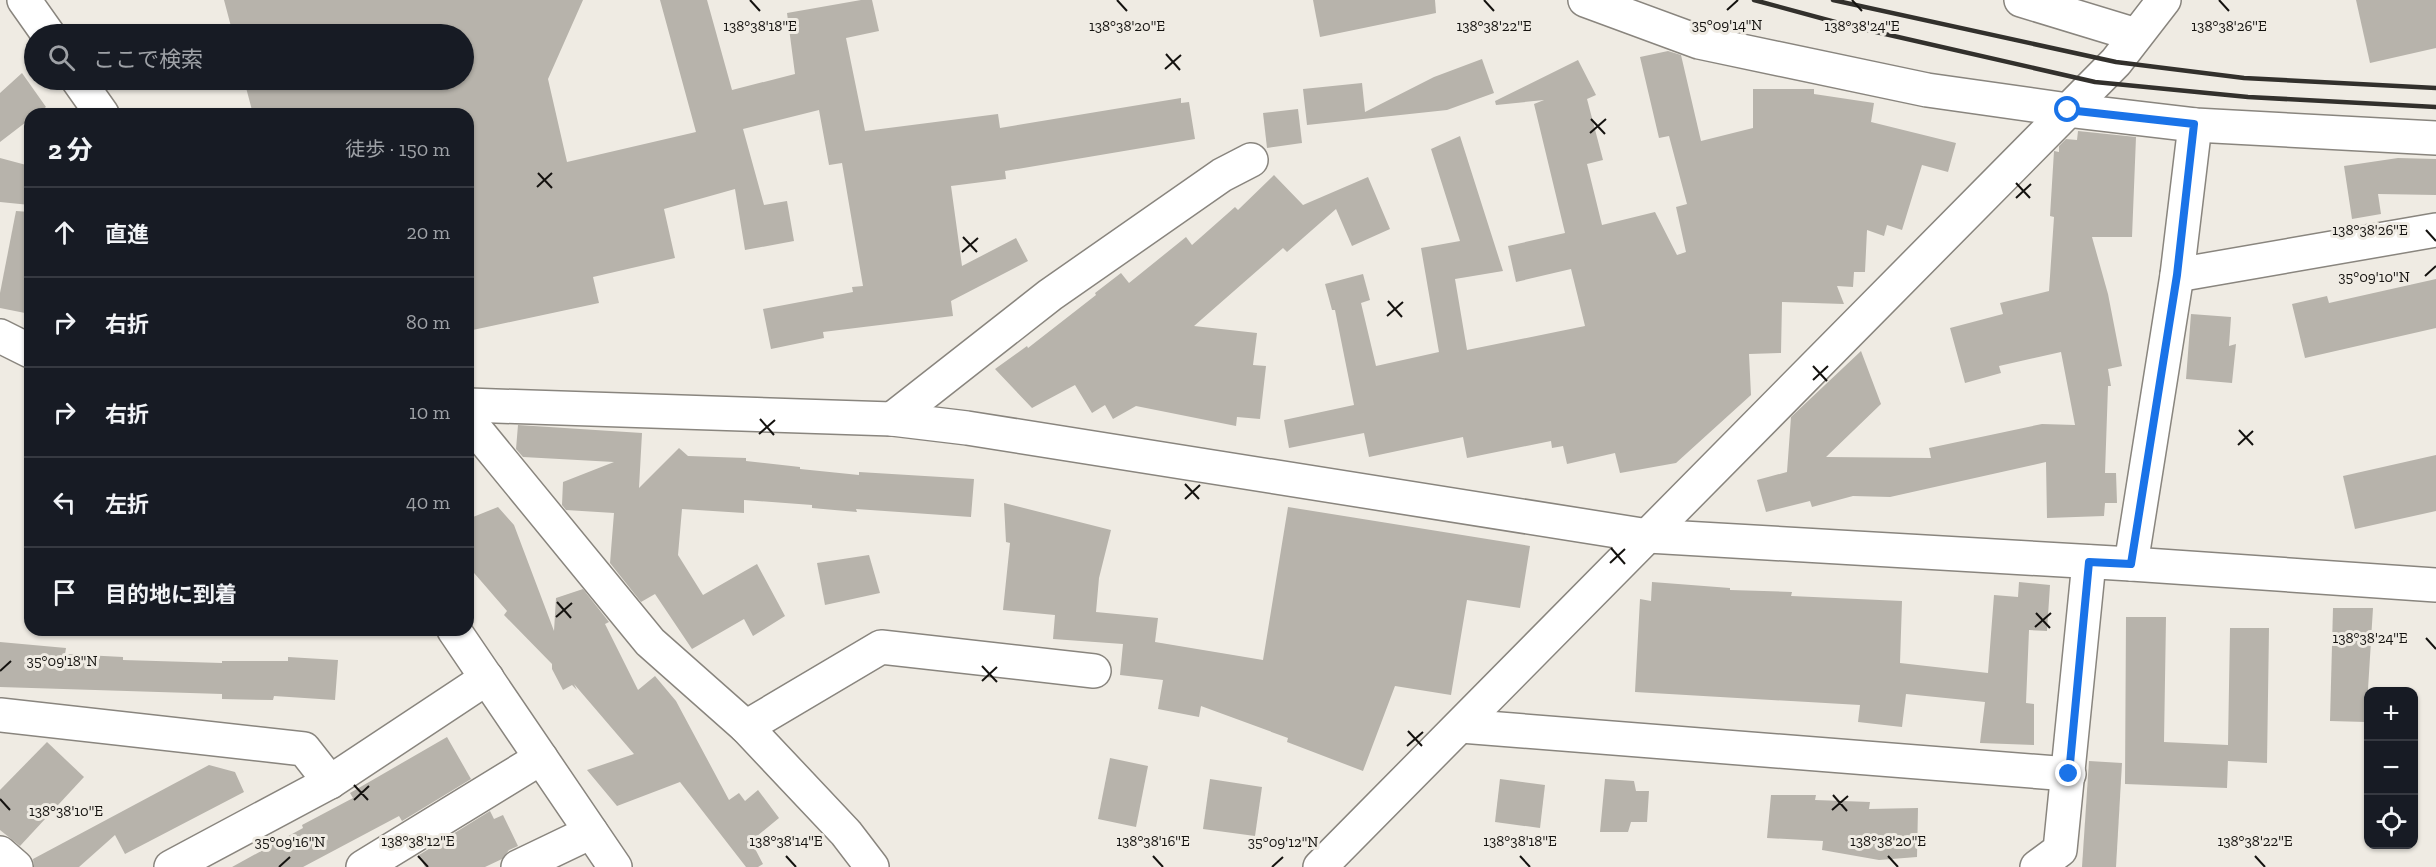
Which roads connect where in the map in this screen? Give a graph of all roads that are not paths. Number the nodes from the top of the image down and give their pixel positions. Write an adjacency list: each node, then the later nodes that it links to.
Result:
1 (24, 0): 5 (street)
2 (1585, 0): 9 (street)
3 (2021, 0): 6 (street)
4 (2164, 0): 6 (street)
5 (41, 24)
6 (2136, 35): 9 (street)
7 (85, 90): 8 (street)
8 (98, 108)
9 (2068, 110): 10 (street); 20 (street)
10 (2194, 124): 11 (street); 14 (street)
11 (2436, 138)
12 (1251, 160): 18 (street)
13 (2436, 230): 14 (street)
14 (2177, 275): 22 (street)
15 (0, 336): 16 (street)
16 (24, 348)
17 (474, 405): 18 (street)
18 (892, 419): 20 (street)
19 (474, 427): 29 (street)
20 (1648, 536): 21 (street); 28 (street)
21 (2089, 562): 22 (street); 31 (street)
22 (2131, 564): 23 (street)
23 (2436, 585)
24 (458, 636): 26 (street)
25 (1094, 671): 29 (street)
26 (487, 678): 30 (street); 32 (street)
27 (0, 715): 32 (street)
28 (1461, 726): 31 (street); 41 (street)
29 (746, 727): 40 (street)
30 (541, 758): 33 (street); 37 (street)
31 (2069, 774): 42 (street)
32 (330, 782): 36 (street)
33 (591, 832): 38 (street); 39 (street)
34 (0, 852): 35 (street)
35 (16, 867)
36 (171, 867)
37 (363, 867)
38 (518, 867)
39 (615, 867)
40 (872, 867)
41 (1320, 867)
42 (2037, 867)

